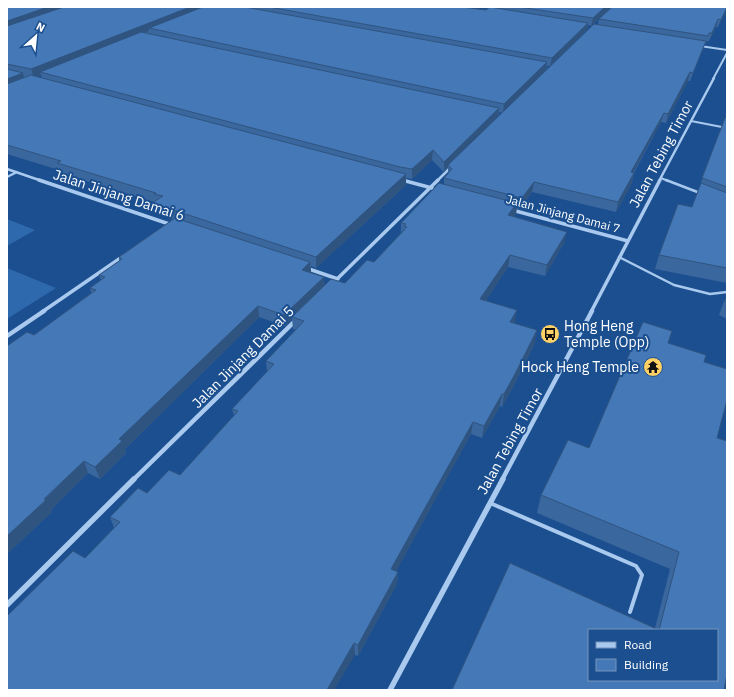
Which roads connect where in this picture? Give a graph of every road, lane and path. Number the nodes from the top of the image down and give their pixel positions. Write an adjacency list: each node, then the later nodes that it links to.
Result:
1 (697, 46): 2 (street)
2 (727, 52): 3 (street, Jalan Tebing Timor)
3 (691, 121): 4 (lane); 9 (street, Jalan Tebing Timor)
4 (727, 128)
5 (453, 166): 11 (street)
6 (7, 169): 7 (street, Jalan Jinjang Damai 6)
7 (17, 172): 8 (street); 15 (street, Jalan Jinjang Damai 6)
8 (7, 177)
9 (661, 178): 13 (lane); 18 (street, Jalan Tebing Timor)
10 (400, 180): 11 (street)
11 (430, 188): 12 (street); 22 (street)
12 (438, 190)
13 (706, 196)
14 (506, 208): 18 (street, Jalan Jinjang Damai 7)
15 (171, 224): 16 (street, Jalan Jinjang Damai 6); 17 (street)
16 (178, 226)
17 (164, 228)
18 (628, 241): 20 (street, Jalan Tebing Timor)
19 (125, 256): 26 (street)
20 (619, 258): 24 (lane); 27 (street, Jalan Tebing Timor)
21 (302, 267): 22 (street)
22 (338, 279): 23 (street)
23 (332, 284)
24 (727, 292)
25 (299, 317): 28 (street, Jalan Jinjang Damai 5)
26 (7, 336)
27 (489, 502): 29 (lane); 30 (street, Jalan Tebing Timor)
28 (7, 605)
29 (630, 612)
30 (390, 690)

